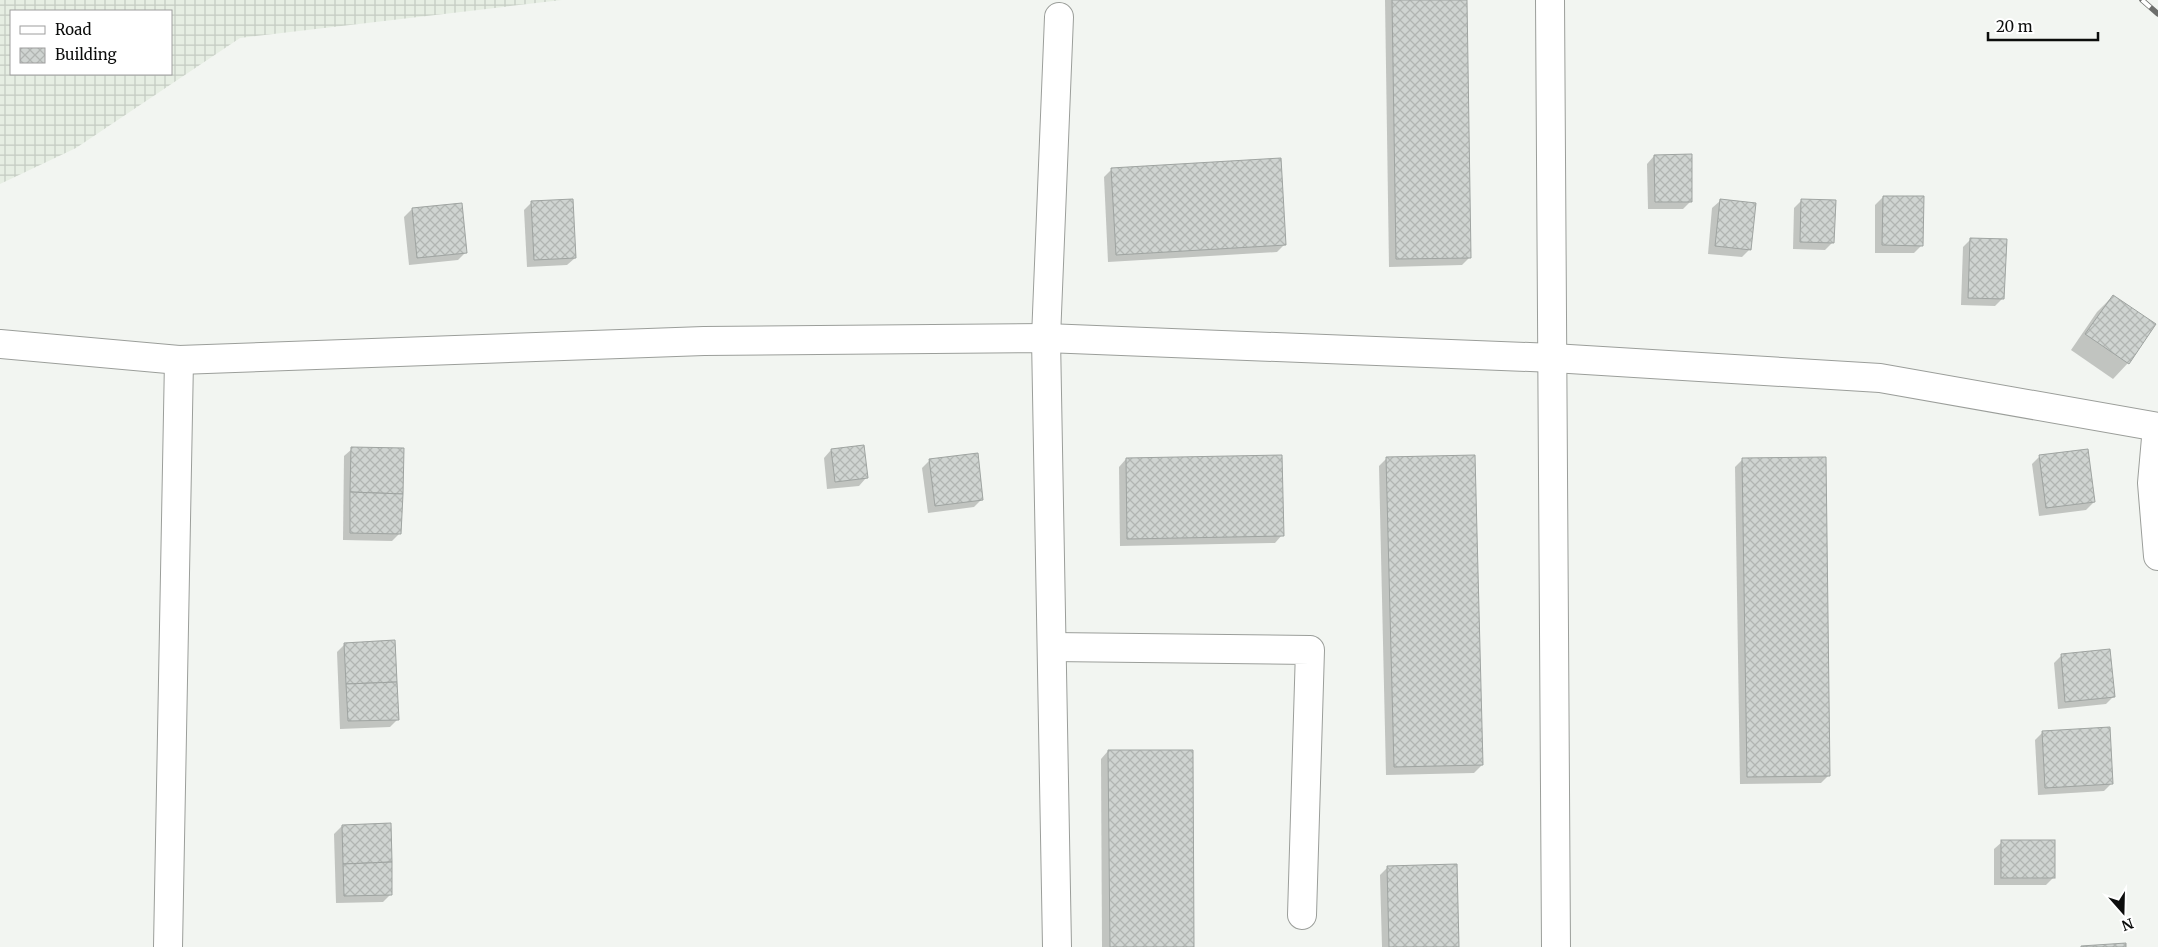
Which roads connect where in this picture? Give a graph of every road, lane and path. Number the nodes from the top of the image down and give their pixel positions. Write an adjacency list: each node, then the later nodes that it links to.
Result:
1 (1550, 0): 5 (street)
2 (1059, 17): 3 (street)
3 (1046, 338): 5 (street); 6 (street); 9 (street)
4 (0, 344): 6 (street)
5 (1552, 358): 7 (street); 13 (street)
6 (179, 360): 11 (street)
7 (2158, 427): 8 (street)
8 (2158, 556)
9 (1052, 647): 10 (street); 12 (street)
10 (1302, 915)
11 (168, 947)
12 (1057, 947)
13 (1556, 947)

